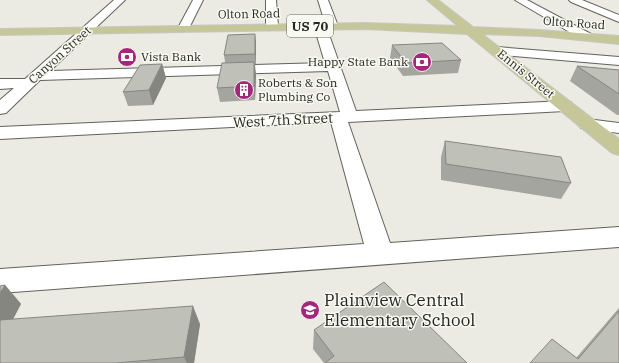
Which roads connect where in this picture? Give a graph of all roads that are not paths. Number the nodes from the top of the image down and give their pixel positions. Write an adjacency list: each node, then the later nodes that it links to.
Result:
1 (120, 0): 12 (street, Canyon Street)
2 (198, 0): 11 (street)
3 (271, 0): 9 (street)
4 (323, 0): 10 (street)
5 (432, 0): 13 (main road, Ennis Street)
6 (520, 0): 15 (street)
7 (574, 0): 8 (street)
8 (619, 19)
9 (272, 26): 10 (main road, Olton Road / US 70); 11 (main road, Olton Road / US 70)
10 (326, 26): 13 (main road, Olton Road / US 70); 20 (street)
11 (184, 28): 12 (main road, Olton Road / US 70)
12 (87, 29): 14 (main road, Olton Road / US 70); 22 (street, Canyon Street)
13 (472, 30): 15 (main road, Olton Road / US 70); 17 (main road, Ennis Street)
14 (0, 32)
15 (587, 37): 16 (main road, Olton Road / US 70)
16 (619, 40)
17 (497, 51): 18 (street); 19 (main road, Ennis Street)
18 (619, 61)
19 (514, 65): 21 (street); 24 (main road, Ennis Street)
20 (333, 67): 22 (street); 26 (street)
21 (597, 73)
22 (32, 79): 23 (street); 25 (street, Canyon Street)
23 (0, 84)
24 (565, 106): 26 (street, West 7th Street); 27 (main road, Ennis Street)
25 (0, 109)
26 (344, 117): 29 (street, West 7th Street); 32 (street)
27 (587, 124): 28 (street); 30 (main road, Ennis Street)
28 (619, 128)
29 (0, 133)
30 (619, 149)
31 (619, 238): 32 (street)
32 (380, 254): 33 (street)
33 (0, 281)

